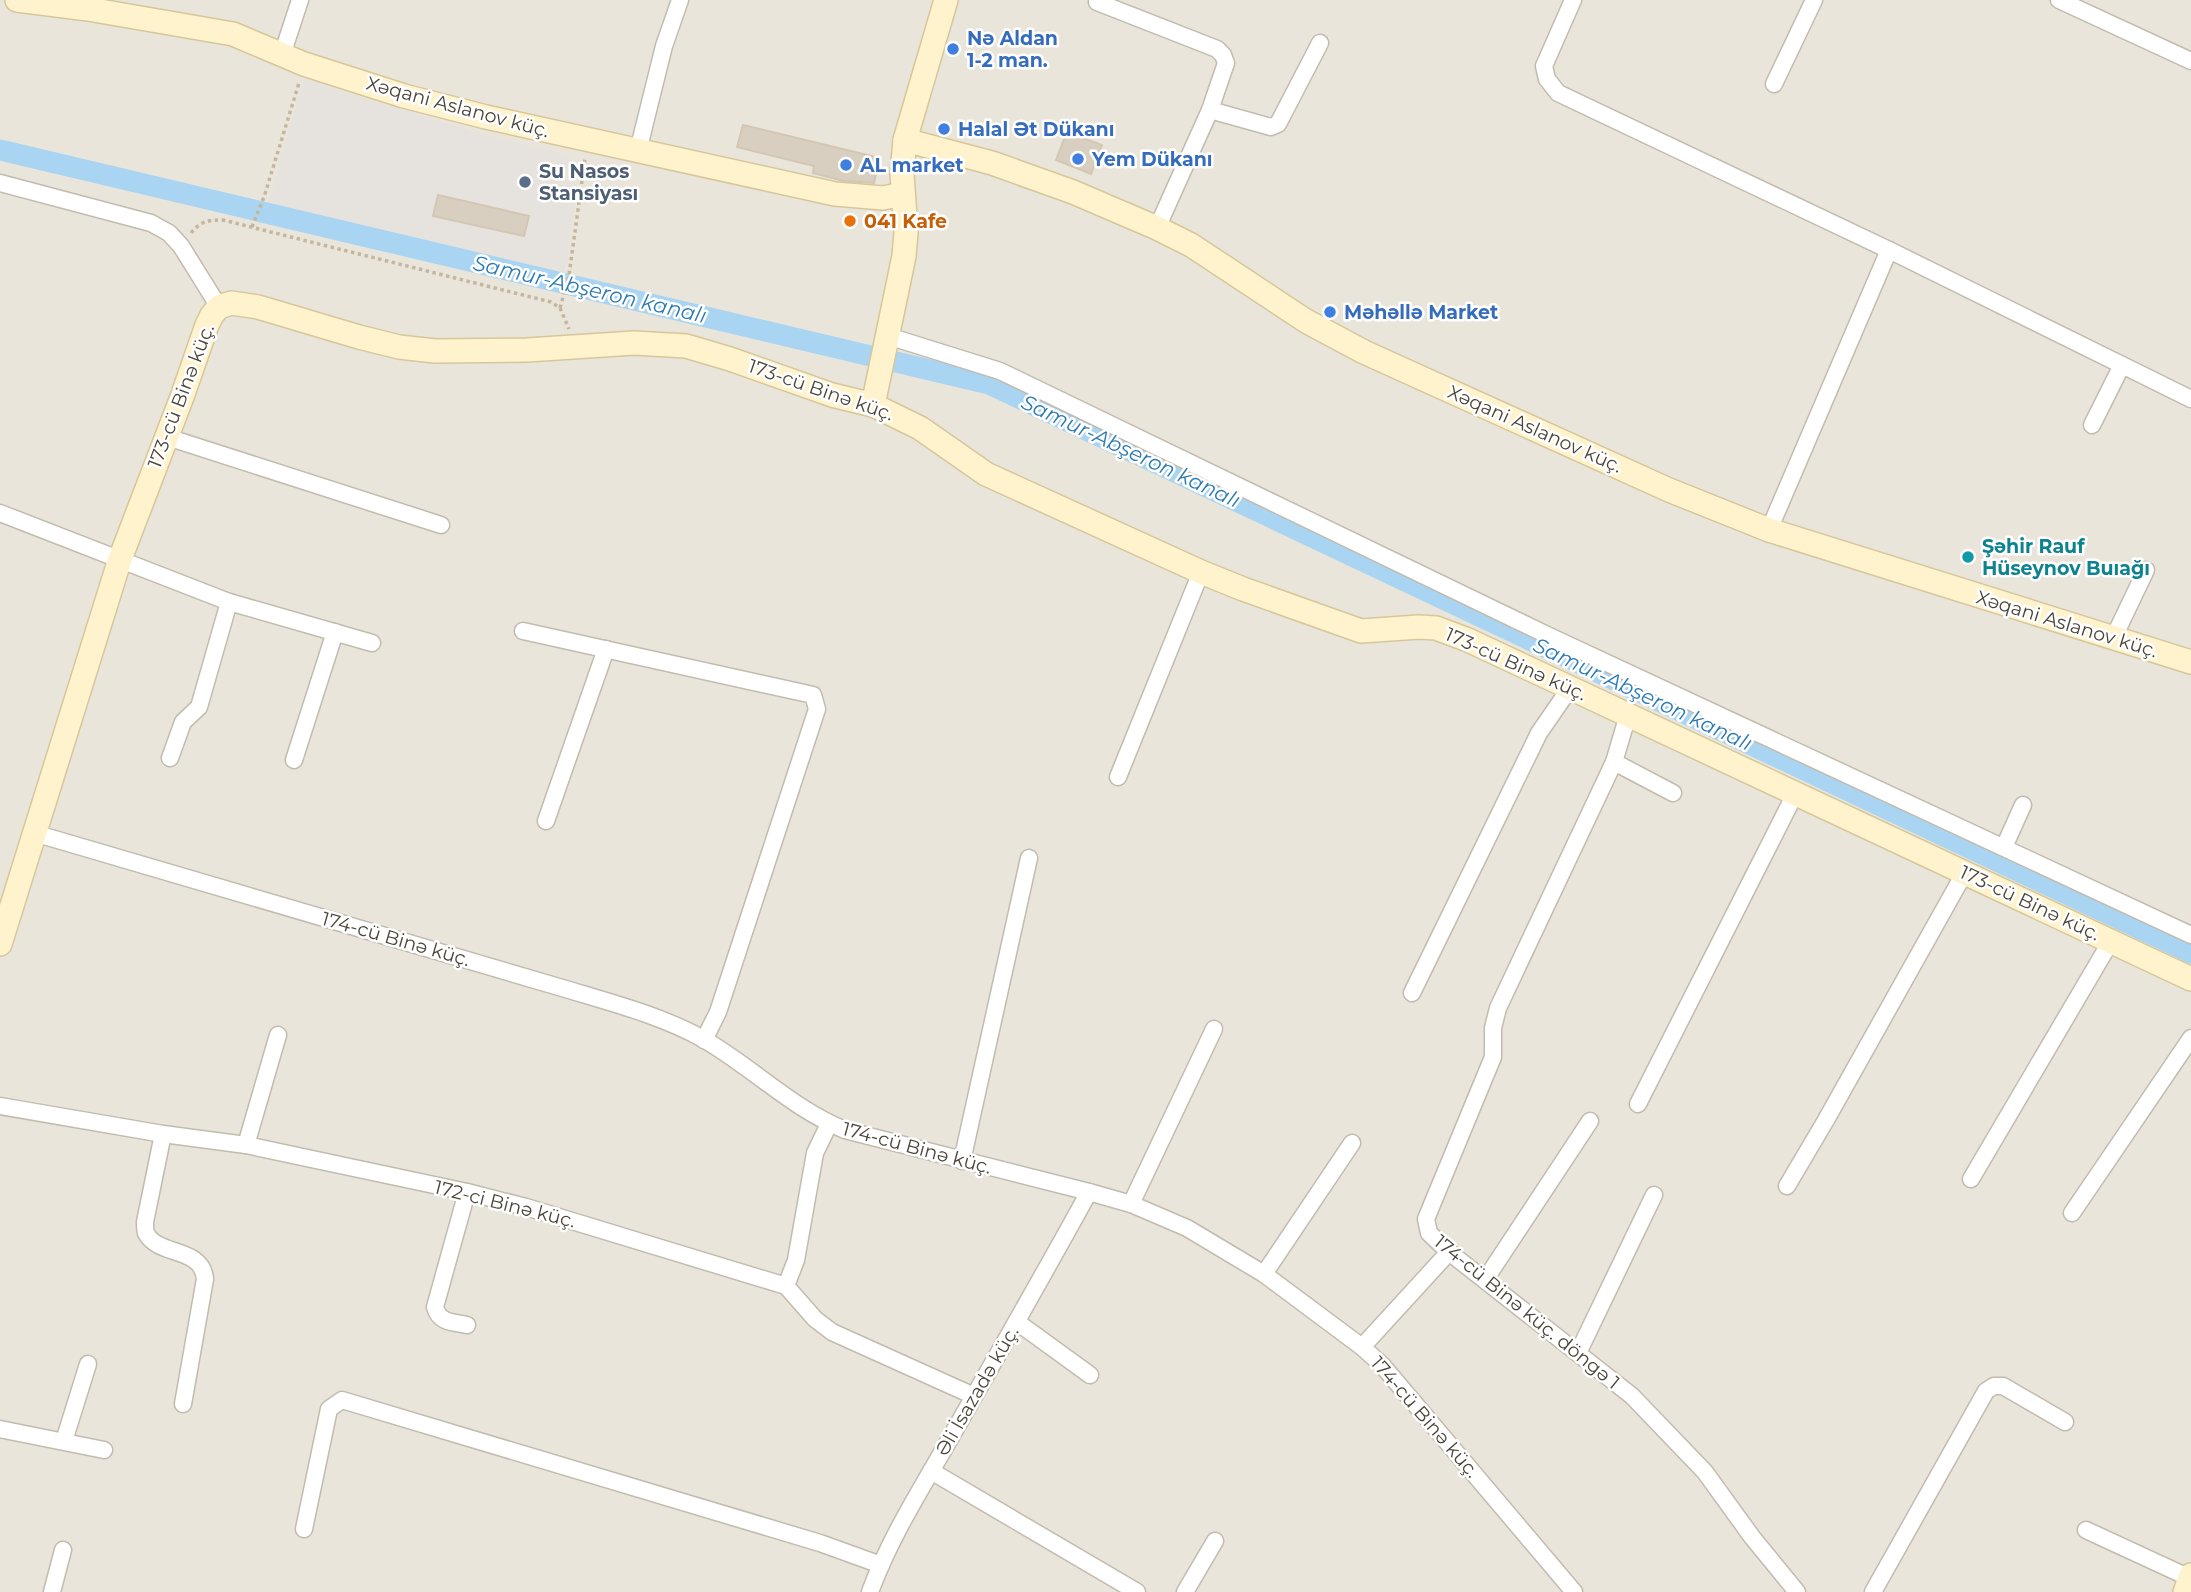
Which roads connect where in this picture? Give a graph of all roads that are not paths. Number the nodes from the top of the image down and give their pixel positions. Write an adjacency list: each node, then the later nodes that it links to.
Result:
1 (17, 0): 9 (street, Xəqani Aslanov küç.)
2 (300, 0): 11 (street)
3 (680, 0): 16 (street)
4 (946, 0): 15 (street)
5 (1573, 0): 20 (street)
6 (1814, 0): 13 (street)
7 (2059, 0): 12 (street)
8 (1097, 2): 14 (street)
9 (89, 4): 11 (street, Xəqani Aslanov küç.)
10 (1320, 43): 14 (street)
11 (282, 55): 16 (street, Xəqani Aslanov küç.)
12 (2191, 61)
13 (1774, 84)
14 (1210, 110): 19 (street)
15 (905, 140): 18 (street); 19 (street, Xəqani Aslanov küç.)
16 (638, 151): 18 (street, Xəqani Aslanov küç.)
17 (0, 183): 21 (street)
18 (903, 194): 22 (street)
19 (1157, 228): 30 (street, Xəqani Aslanov küç.)
20 (1889, 250): 23 (street); 30 (street)
21 (219, 307): 25 (street, 173-cü Binə küç.); 27 (street, 173-cü Binə küç.)
22 (888, 336): 25 (street); 52 (street)
23 (2122, 365): 24 (street); 26 (street)
24 (2191, 399)
25 (873, 405): 33 (street, 173-cü Binə küç.)
26 (2092, 425)
27 (167, 437): 29 (street); 31 (street, 173-cü Binə küç.)
28 (0, 513): 31 (street)
29 (441, 526)
30 (1769, 530): 37 (street, Xəqani Aslanov küç.)
31 (120, 559): 34 (street); 51 (street, 173-cü Binə küç.)
32 (2146, 570): 37 (street)
33 (1201, 572): 41 (street, 173-cü Binə küç.); 46 (street)
34 (229, 602): 36 (street); 43 (street)
35 (523, 631): 39 (street)
36 (335, 632): 38 (street); 44 (street)
37 (2113, 639): 40 (street, Xəqani Aslanov küç.)
38 (372, 643)
39 (606, 649): 50 (street); 63 (street)
40 (2191, 662)
41 (1570, 688): 42 (street, 173-cü Binə küç.); 59 (street)
42 (1628, 715): 45 (street, 174-cü Binə küç. döngə 1); 48 (street, 173-cü Binə küç.)
43 (170, 758)
44 (294, 760)
45 (1614, 762): 47 (street); 79 (street, 174-cü Binə küç. döngə 1)
46 (1118, 777)
47 (1673, 793)
48 (1795, 794): 54 (street, 173-cü Binə küç.); 64 (street)
49 (2023, 805): 52 (street)
50 (546, 821)
51 (34, 833): 57 (street, 173-cü Binə küç.); 63 (street, 174-cü Binə küç.)
52 (2004, 847): 55 (street)
53 (1029, 858): 71 (street)
54 (1965, 872): 56 (street, 173-cü Binə küç.); 73 (street)
55 (2191, 935)
56 (2111, 941): 58 (street, 173-cü Binə küç.); 72 (street)
57 (0, 944)
58 (2191, 979)
59 (1412, 993)
60 (1214, 1029): 77 (street)
61 (278, 1035): 70 (street)
62 (2191, 1038): 78 (street)
63 (704, 1040): 67 (street, 174-cü Binə küç.)
64 (1638, 1104)
65 (0, 1106): 68 (street, 172-ci Binə küç.)
66 (1590, 1121): 81 (street)
67 (829, 1124): 71 (street, 174-cü Binə küç.); 82 (street)
68 (163, 1134): 70 (street, 172-ci Binə küç.); 90 (street)
69 (1352, 1143): 80 (street)
70 (246, 1145): 74 (street, 172-ci Binə küç.)
71 (962, 1161): 75 (street, 174-cü Binə küç.)
72 (1971, 1179)
73 (1787, 1186)
74 (467, 1192): 82 (street, 172-ci Binə küç.); 84 (street)
75 (1088, 1192): 77 (street, 174-cü Binə küç.); 83 (street, Əli İsazadə küç.)
76 (1654, 1195): 86 (street)
77 (1131, 1204): 80 (street, 174-cü Binə küç.)
78 (2072, 1213)
79 (1449, 1252): 81 (street, 174-cü Binə küç. döngə 1); 85 (street)
80 (1264, 1274): 85 (street, 174-cü Binə küç.)
81 (1485, 1280): 86 (street, 174-cü Binə küç. döngə 1)
82 (786, 1286): 89 (street)
83 (1017, 1322): 88 (street); 89 (street, Əli İsazadə küç.)
84 (467, 1325)
85 (1362, 1347): 106 (street, 174-cü Binə küç.)
86 (1578, 1353): 107 (street, 174-cü Binə küç. döngə 1)
87 (88, 1364): 93 (street)
88 (1090, 1375)
89 (974, 1396): 95 (street, Əli İsazadə küç.)
90 (183, 1404)
91 (2064, 1422): 108 (street)
92 (0, 1429): 93 (street)
93 (64, 1441): 94 (street)
94 (104, 1450)
95 (931, 1471): 100 (street, Əli İsazadə küç.); 104 (street)
96 (304, 1529): 100 (street)
97 (2086, 1530): 101 (street)
98 (1215, 1541): 105 (street)
99 (62, 1550): 103 (street)
100 (881, 1565): 102 (street, Əli İsazadə küç.)
101 (2189, 1582)
102 (876, 1589)
103 (52, 1592)
104 (1137, 1592)
105 (1185, 1592)
106 (1574, 1592)
107 (1797, 1592)
108 (1873, 1592)

